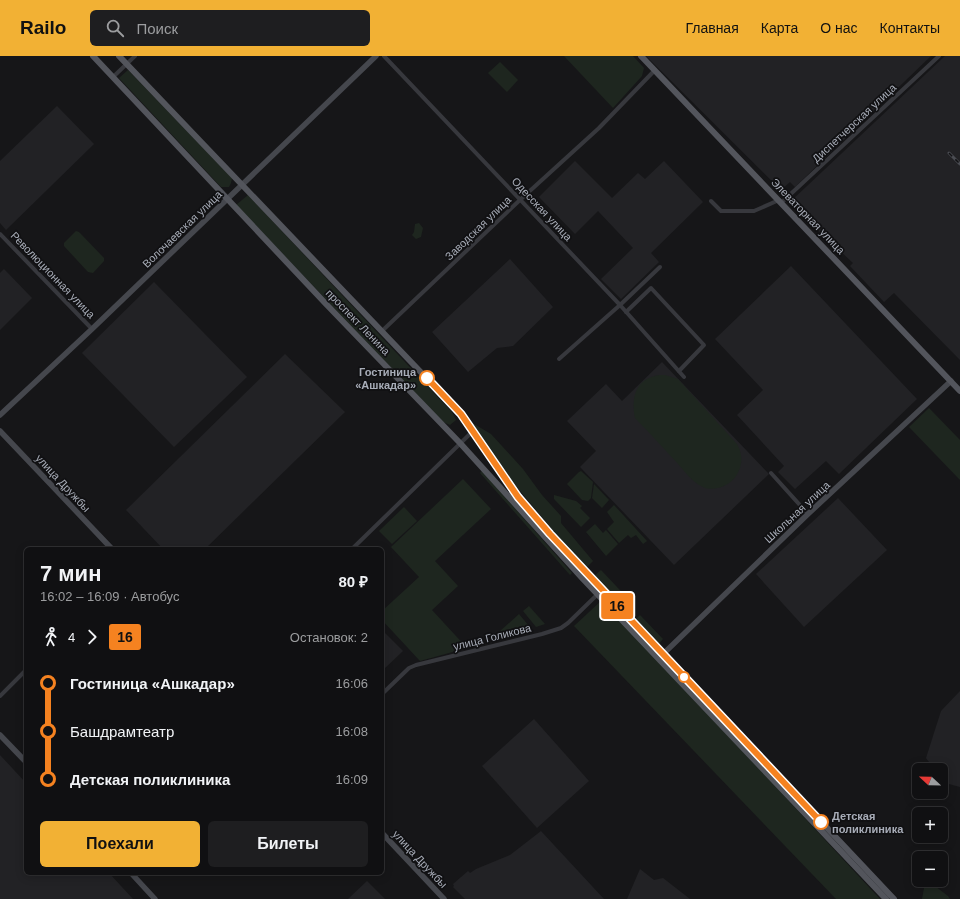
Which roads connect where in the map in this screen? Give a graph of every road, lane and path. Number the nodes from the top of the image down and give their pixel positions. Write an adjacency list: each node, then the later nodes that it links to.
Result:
1 (93, 56): 10 (main road, проспект Ленина)
2 (119, 56): 8 (main road, проспект Ленина)
3 (135, 56): 8 (street)
4 (376, 56): 11 (street, Волочаевская улица)
5 (384, 56): 13 (street, Одесская улица)
6 (641, 56): 9 (main road, Элеваторная улица)
7 (938, 56): 15 (street, Диспетчерская улица)
8 (127, 63): 10 (street); 11 (main road, проспект Ленина)
9 (655, 70): 13 (street, Заводская улица); 15 (main road, Элеваторная улица)
10 (112, 77): 12 (main road, проспект Ленина)
11 (242, 184): 12 (street, Волочаевская улица); 21 (main road, проспект Ленина)
12 (228, 198): 20 (street, Волочаевская улица); 30 (main road, проспект Ленина)
13 (521, 199): 18 (street, Одесская улица); 21 (street, Заводская улица)
14 (711, 201): 15 (street)
15 (780, 201): 25 (main road, Элеваторная улица)
16 (0, 234): 20 (street, Революционная улица)
17 (660, 267): 18 (street)
18 (620, 305): 19 (street, Одесская улица); 22 (street)
19 (626, 312): 23 (street, Одесская улица); 23 (street)
20 (92, 329): 27 (street, Волочаевская улица)
21 (382, 331): 29 (main road, проспект Ленина)
22 (559, 359)
23 (679, 371): 24 (street, Одесская улица)
24 (684, 377)
25 (951, 381): 26 (main road, Элеваторная улица); 32 (street, Школьная улица)
26 (960, 391)
27 (0, 415)
28 (0, 431): 33 (street, улица Дружбы)
29 (472, 431): 30 (street); 35 (main road, проспект Ленина)
30 (460, 443): 34 (street); 35 (main road, проспект Ленина)
31 (771, 473): 32 (street)
32 (808, 514): 36 (street, Школьная улица)
33 (110, 547)
34 (354, 547)
35 (600, 592): 36 (main road, проспект Ленина); 38 (street, улица Голикова)
36 (661, 656): 46 (main road, проспект Ленина); 47 (main road, проспект Ленина)
37 (24, 672): 39 (street)
38 (384, 692)
39 (0, 696)
40 (0, 735): 41 (street)
41 (24, 760)
42 (384, 835): 45 (street, улица Дружбы)
43 (133, 875): 44 (street)
44 (155, 899)
45 (444, 899)
46 (886, 899)
47 (894, 899)

